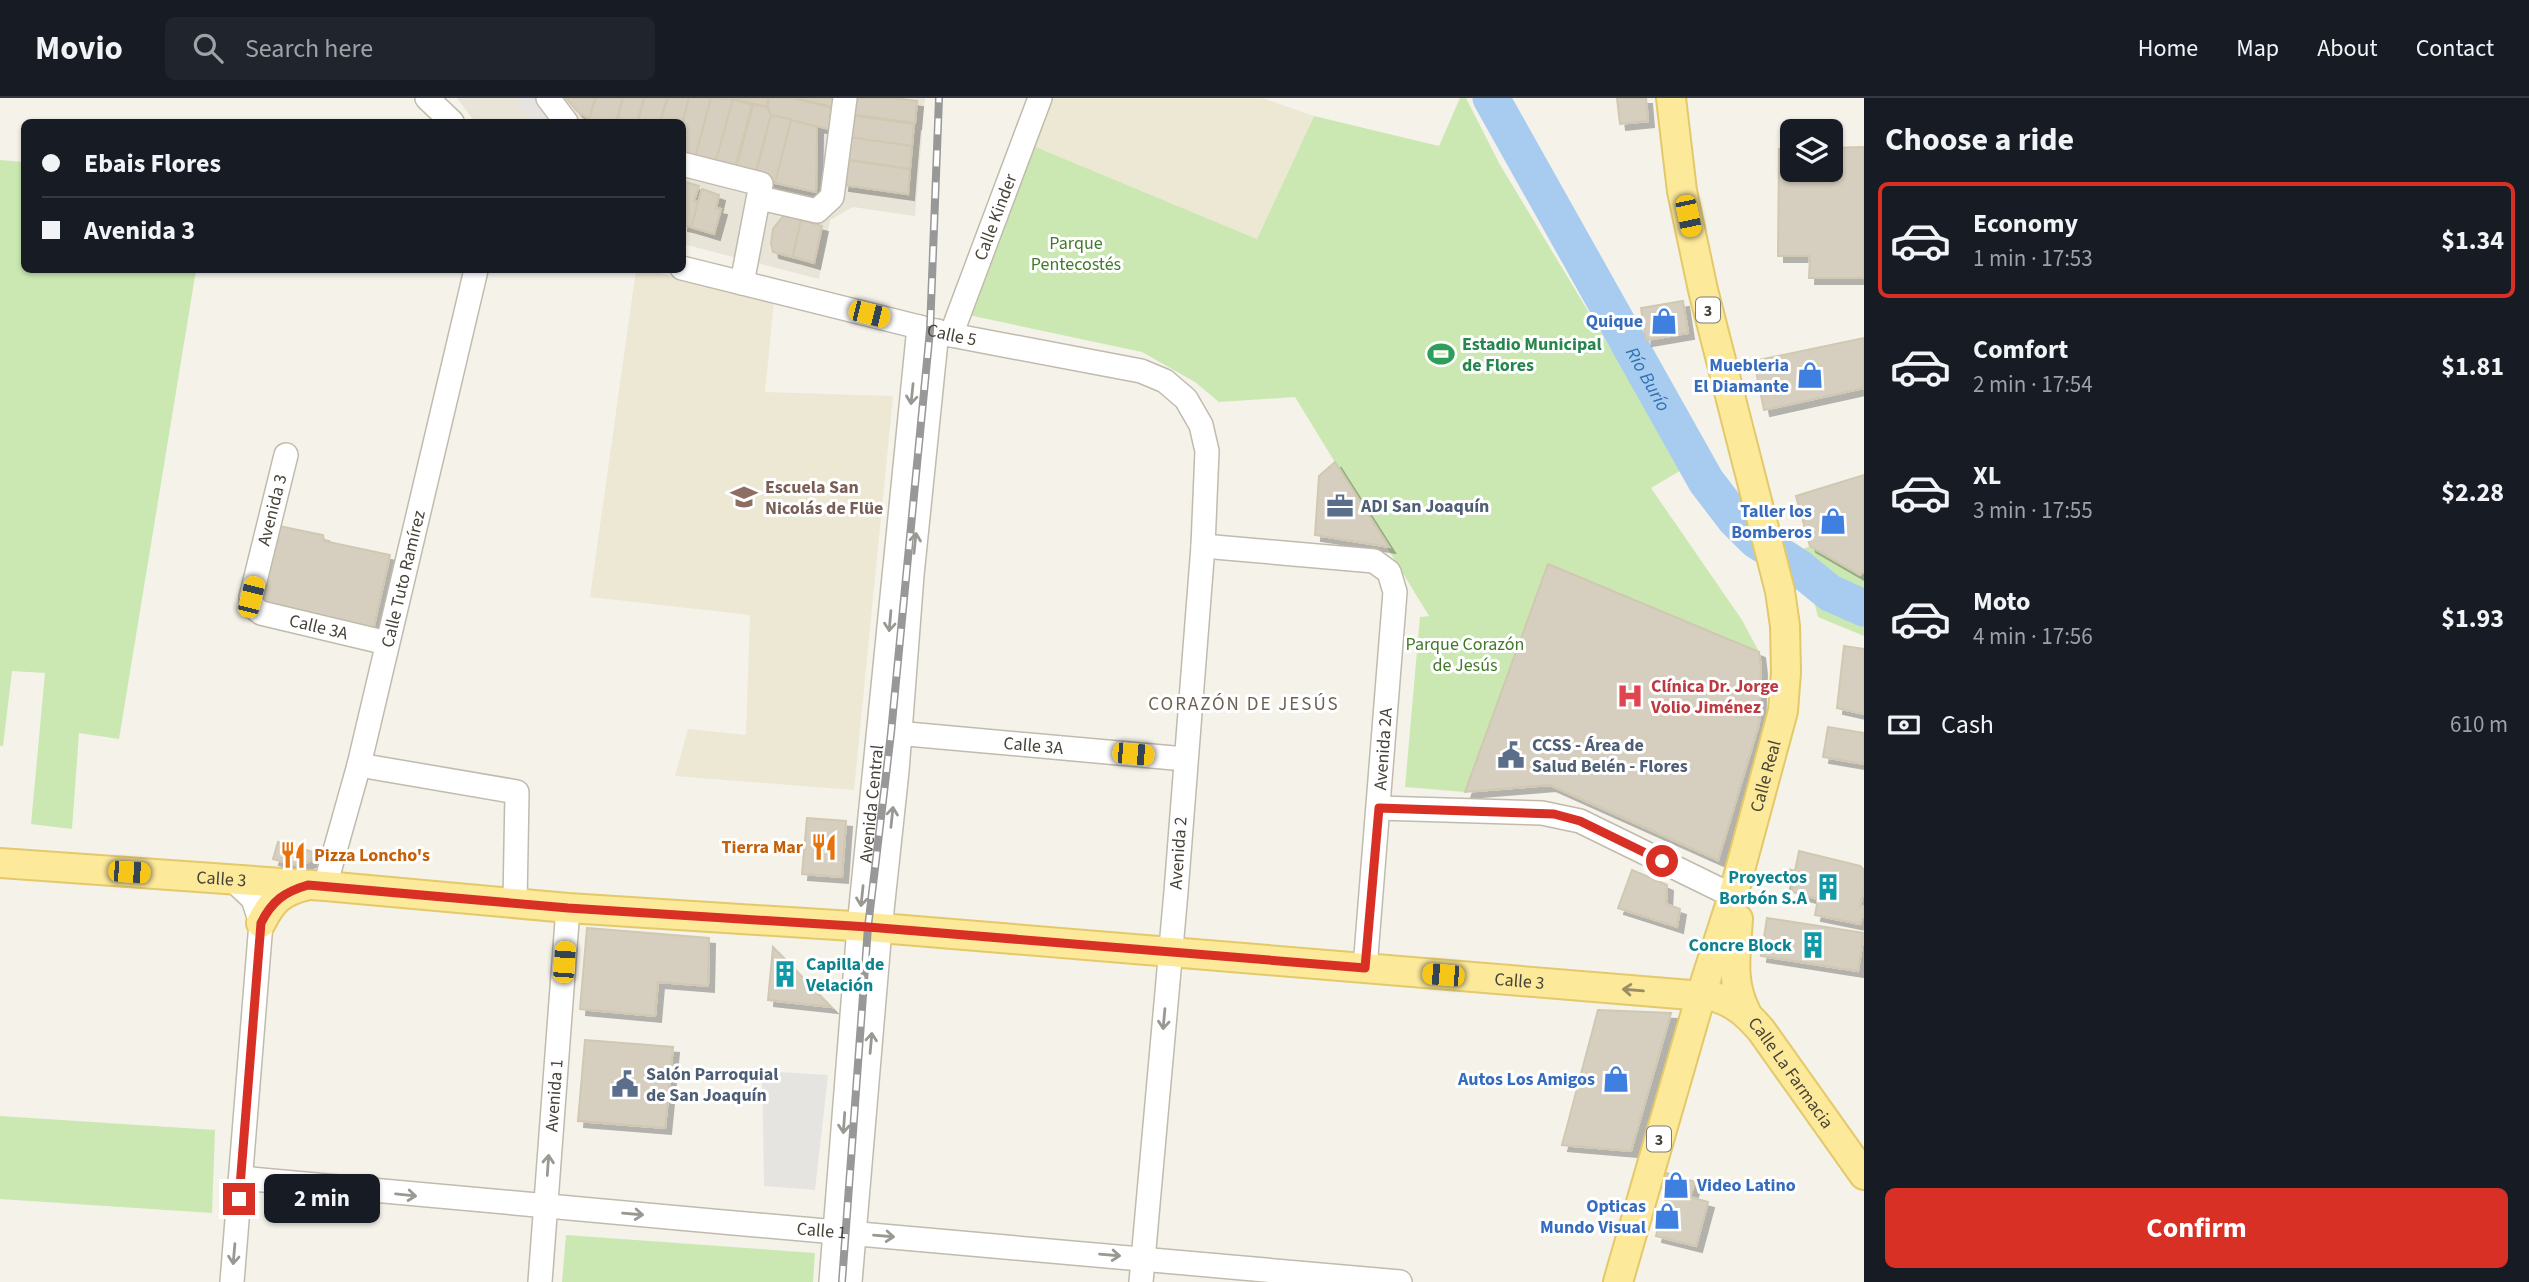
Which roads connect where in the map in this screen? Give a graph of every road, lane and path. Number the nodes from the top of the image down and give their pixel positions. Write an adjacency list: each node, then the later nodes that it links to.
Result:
1 (427, 98): 6 (street)
2 (548, 98): 7 (street)
3 (845, 98): 9 (street)
4 (1040, 98): 13 (street, Calle Kinder)
5 (1671, 98): 26 (main road, Calle Real / 3)
6 (449, 119)
7 (564, 119)
8 (686, 165): 9 (street)
9 (760, 198): 12 (street)
10 (686, 269): 12 (street, Calle 5)
11 (475, 273): 18 (street, Calle Tuto Ramírez)
12 (742, 283): 13 (street, Calle 5)
13 (936, 331): 14 (street, Calle 5); 19 (street, Avenida Central)
14 (1201, 425): 16 (street, Avenida 2)
15 (286, 455): 17 (street, Avenida 3)
16 (1203, 546): 20 (street, Avenida 2); 22 (street, Avenida 2A)
17 (252, 606): 18 (street, Calle 3A)
18 (387, 643): 21 (street, Calle Tuto Ramírez)
19 (890, 732): 20 (street, Calle 3A); 30 (street, Avenida Central)
20 (1185, 759): 31 (street, Avenida 2)
21 (359, 765): 25 (street, Calle Tuto Ramírez); 27 (street)
22 (1379, 808): 26 (street); 32 (street, Avenida 2A)
23 (0, 863): 24 (main road, Calle 3)
24 (232, 879): 25 (main road, Calle 3); 29 (street)
25 (316, 886): 27 (main road, Calle 3); 29 (main road)
26 (1733, 896): 33 (main road, Calle Real / 3); 34 (main road)
27 (515, 903): 28 (main road, Calle 3)
28 (568, 908): 30 (main road, Calle 3); 37 (street, Avenida 1, one-way to 28)
29 (261, 923): 36 (street)
30 (870, 928): 31 (main road, Calle 3); 38 (street, Avenida Central)
31 (1170, 951): 32 (main road, Calle 3); 39 (street, Avenida 2, one-way to 39)
32 (1365, 968): 33 (main road, Calle 3, one-way to 32)
33 (1701, 995): 34 (main road, Calle La Farmacia); 46 (main road, Calle Real / 3)
34 (1746, 1012): 35 (main road, Calle La Farmacia)
35 (1864, 1175)
36 (241, 1178): 37 (street, Calle 1, one-way to 37); 40 (street, one-way to 40)
37 (545, 1208): 38 (street, Calle 1, one-way to 38); 41 (street, Avenida 1)
38 (845, 1233): 39 (street, Calle 1, one-way to 39); 42 (street, Avenida Central); 43 (street, Avenida Central)
39 (1143, 1258): 44 (street, Avenida 2); 45 (street, Calle 1)
40 (232, 1282)
41 (540, 1282)
42 (831, 1282)
43 (850, 1282)
44 (1141, 1282)
45 (1400, 1282)
46 (1618, 1282)

